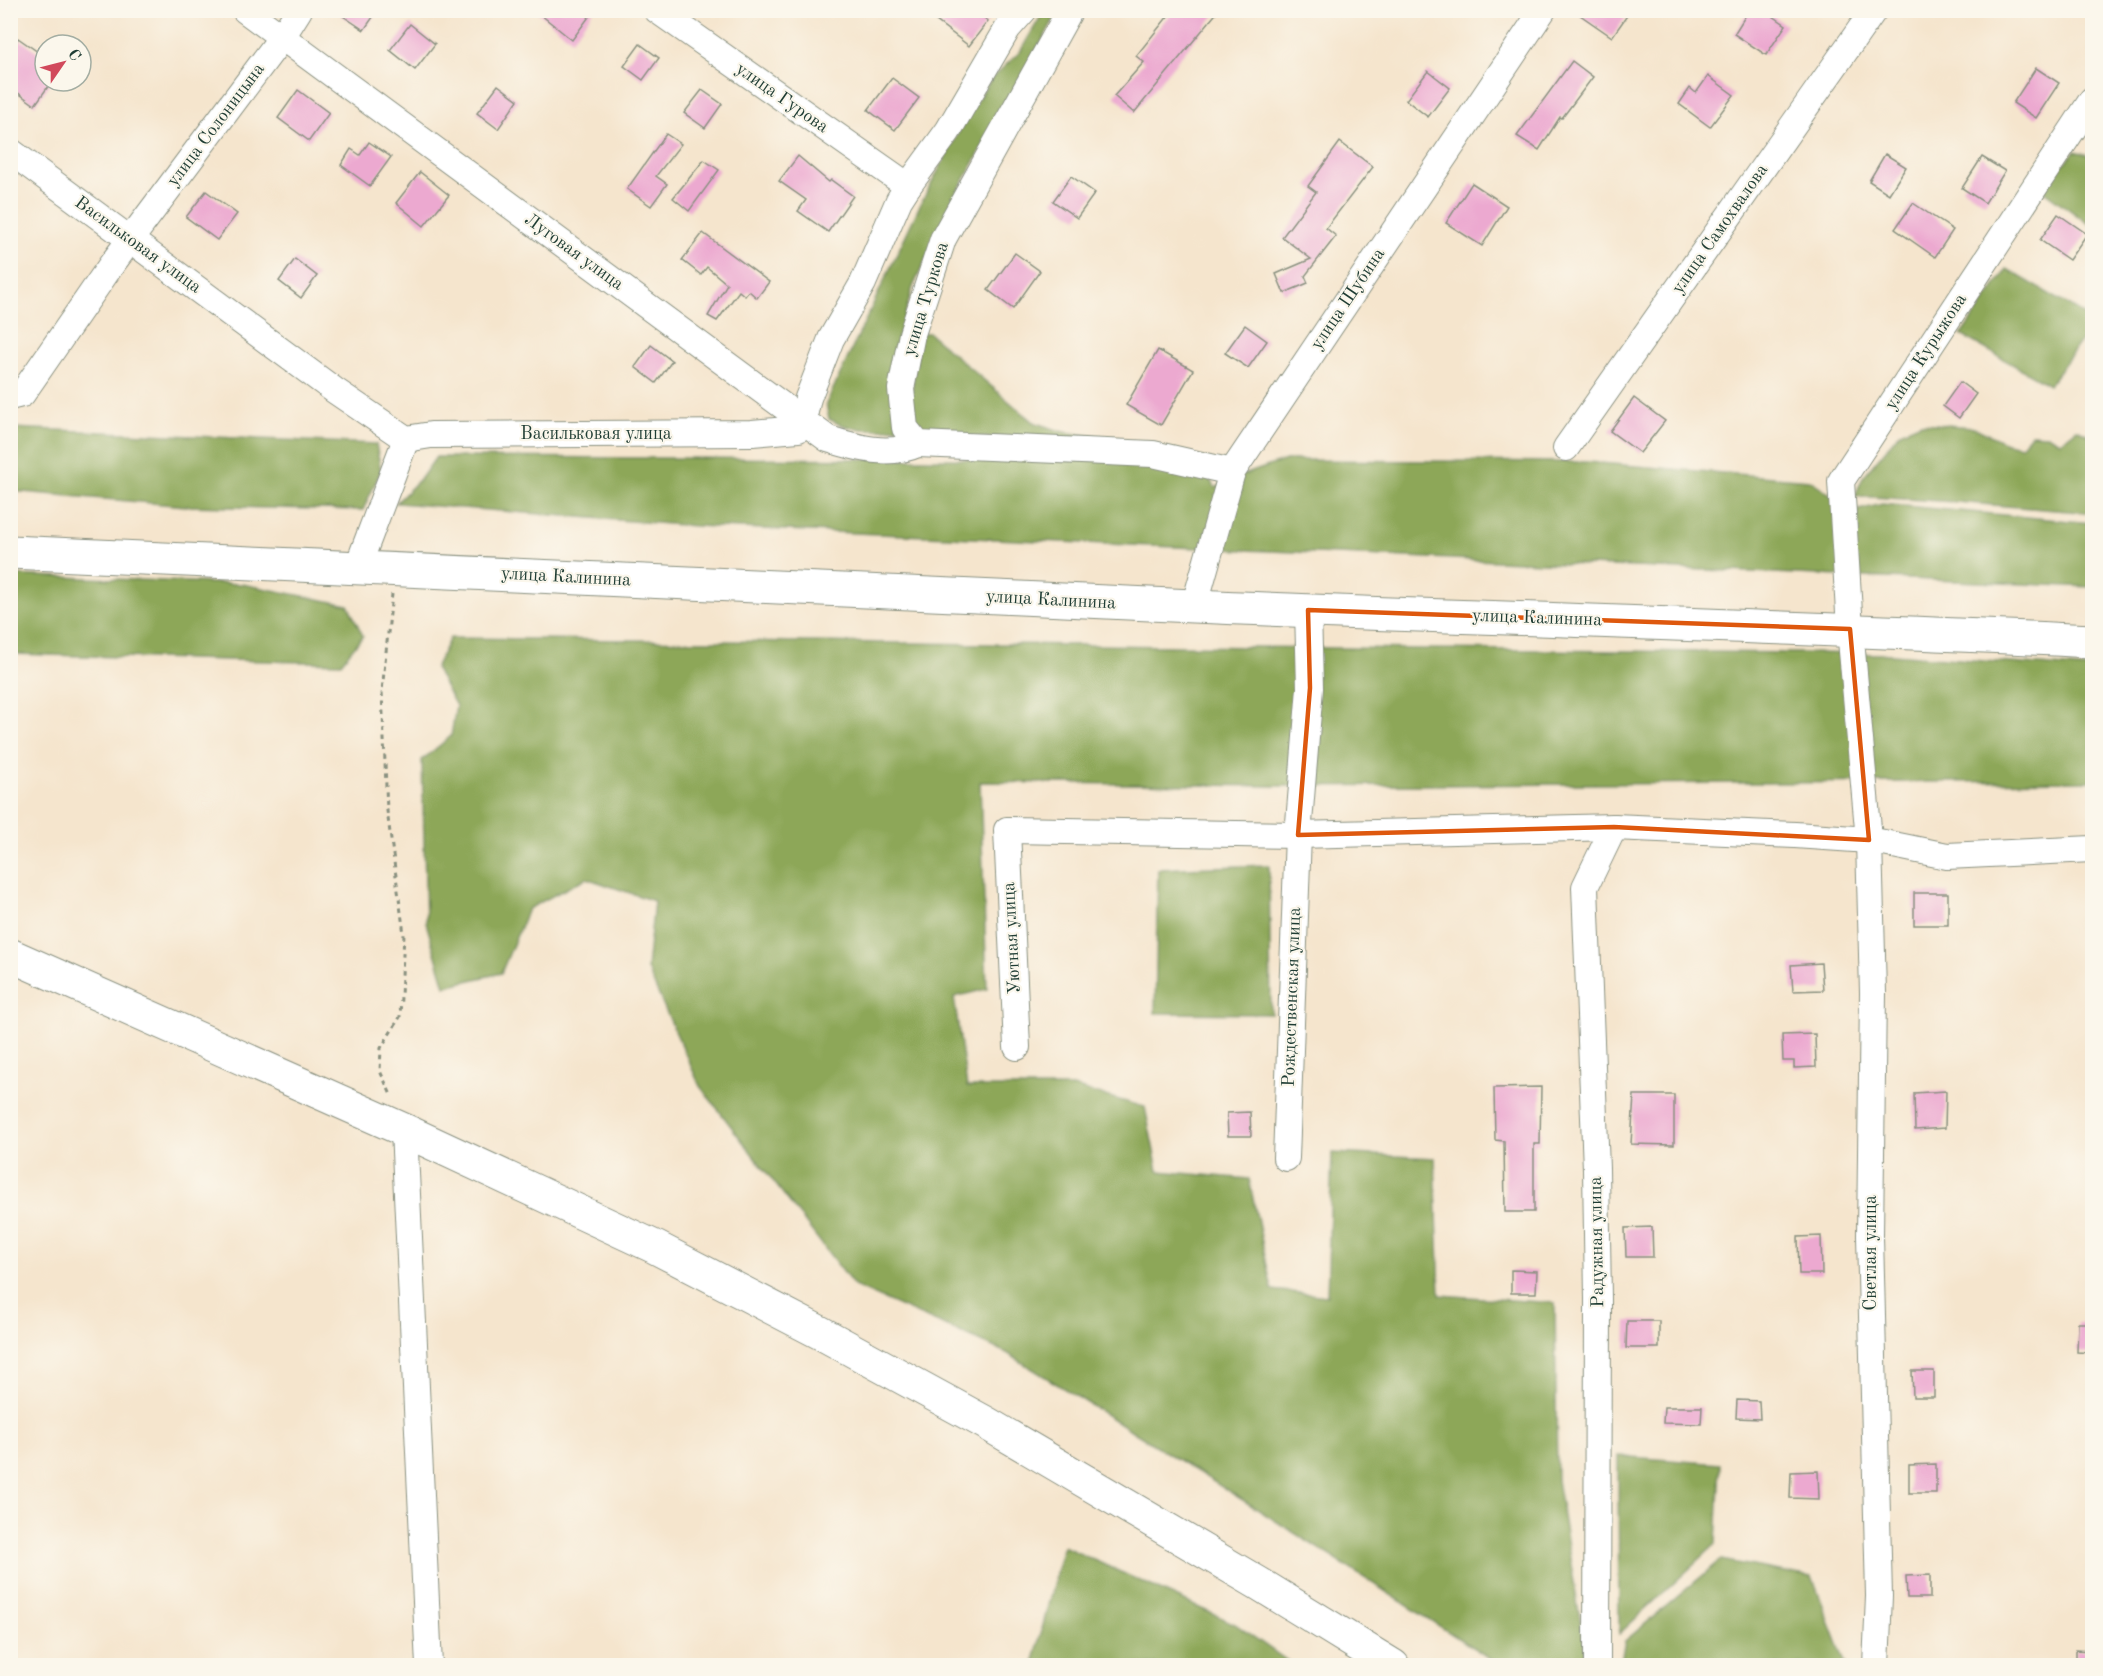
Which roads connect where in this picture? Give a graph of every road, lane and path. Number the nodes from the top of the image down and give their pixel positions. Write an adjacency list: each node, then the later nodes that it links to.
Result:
1 (245, 10): 8 (street, Луговая улица)
2 (299, 10): 8 (street, улица Солоницына)
3 (657, 10): 11 (street, улица Гурова)
4 (1024, 10): 11 (street)
5 (1543, 10): 18 (street, улица Шубина)
6 (1874, 10): 17 (street, улица Самохвалова)
7 (1069, 11): 16 (street, улица Туркова)
8 (282, 37): 12 (street, улица Солоницына); 14 (street, Луговая улица)
9 (2092, 100): 24 (street, улица Курыжова)
10 (10, 151): 12 (street, Васильковая улица)
11 (908, 186): 14 (street)
12 (131, 239): 13 (street, улица Солоницына); 15 (street, Васильковая улица)
13 (10, 397)
14 (803, 421): 15 (street, Васильковая улица); 16 (street, Луговая улица)
15 (406, 439): 20 (street)
16 (918, 444): 18 (street)
17 (1566, 448)
18 (1232, 472): 22 (street, улица Шубина)
19 (10, 552): 20 (main road, улица Калинина)
20 (358, 566): 21 (main road, улица Калинина)
21 (394, 568): 22 (main road, улица Калинина); 32 (path)
22 (1194, 606): 23 (main road, улица Калинина)
23 (1308, 610): 24 (main road, улица Калинина); 27 (street, Рождественская улица)
24 (1850, 629): 25 (main road, улица Калинина); 28 (street, улица Курыжова)
25 (2092, 641)
26 (1614, 827): 27 (street); 28 (street); 34 (street, Радужная улица)
27 (1298, 836): 31 (street, Уютная улица); 33 (street, Рождественская улица)
28 (1869, 840): 29 (street); 37 (street, Светлая улица)
29 (2092, 849)
30 (10, 955): 32 (main road)
31 (1017, 1047)
32 (404, 1130): 35 (street); 36 (main road)
33 (1286, 1158)
34 (1597, 1664)
35 (429, 1665)
36 (1393, 1665)
37 (1876, 1665)

